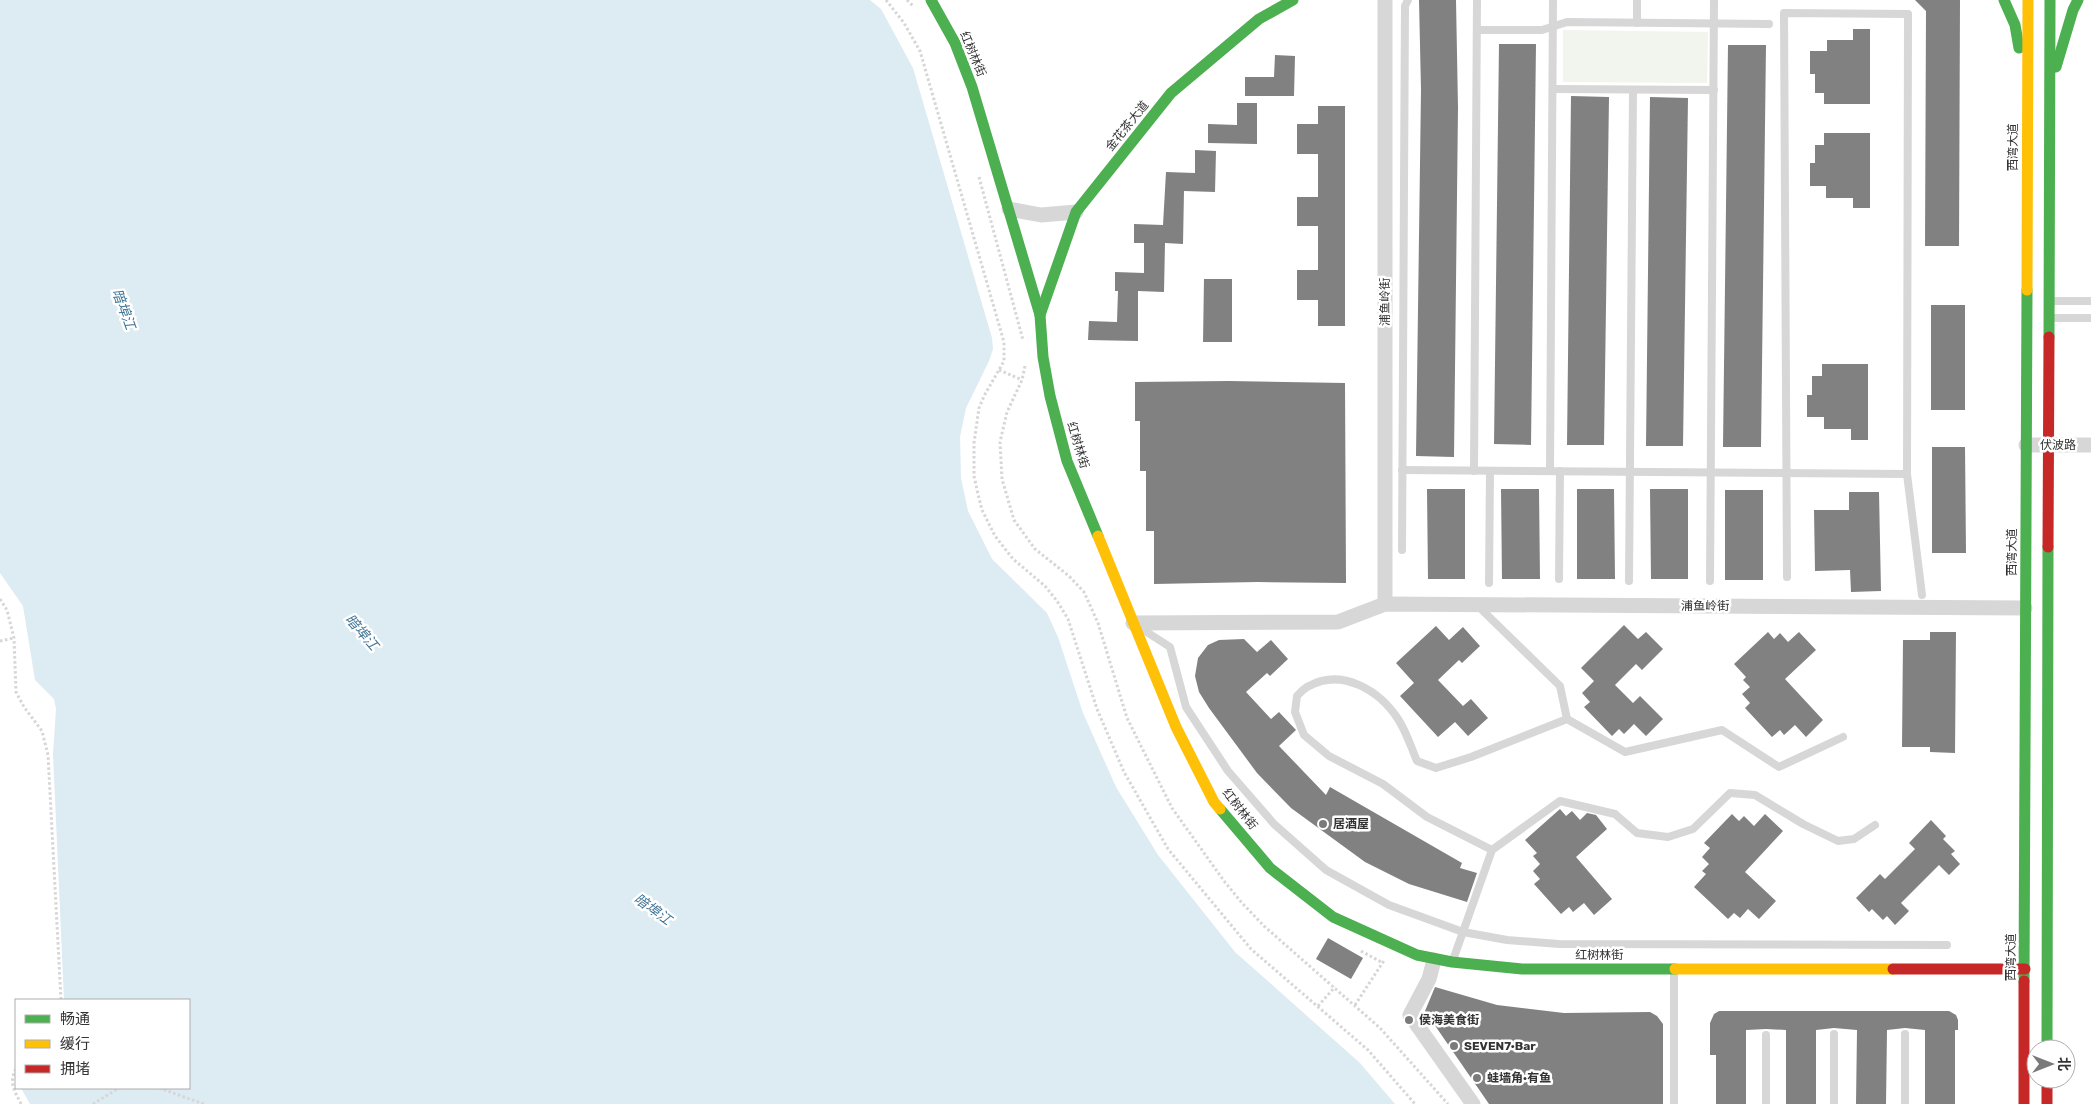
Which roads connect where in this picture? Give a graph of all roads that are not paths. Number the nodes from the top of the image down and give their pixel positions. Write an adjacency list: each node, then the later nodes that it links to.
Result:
1 (931, 0): 23 (street, 红树林街)
2 (1293, 0): 24 (street, 金花茶大道)
3 (1384, 0): 49 (street, 浦鱼岭街)
4 (1408, 0): 33 (lane)
5 (1477, 0): 17 (lane)
6 (1554, 0): 16 (lane)
7 (1637, 0): 13 (lane)
8 (1714, 0): 14 (lane)
9 (2004, 0): 20 (street)
10 (2028, 0): 20 (street, 西湾大道)
11 (2050, 0): 18 (street)
12 (2078, 0): 18 (street)
13 (1637, 23): 14 (lane); 16 (lane)
14 (1714, 24): 15 (lane); 22 (lane)
15 (1769, 24)
16 (1553, 27): 17 (lane); 19 (lane)
17 (1477, 30): 34 (lane)
18 (2050, 88): 25 (street)
19 (1552, 89): 21 (lane); 36 (lane)
20 (2027, 89): 30 (street, 西湾大道)
21 (1633, 90): 22 (lane); 38 (lane)
22 (1714, 90): 39 (lane)
23 (1009, 209): 24 (street); 27 (street, 红树林街)
24 (1076, 212): 27 (street, 金花茶大道)
25 (2050, 301): 26 (lane); 28 (street)
26 (2091, 302)
27 (1040, 315): 52 (street, 红树林街)
28 (2050, 318): 29 (lane); 31 (street)
29 (2091, 318)
30 (2026, 445): 31 (street, 伏波路); 51 (street, 西湾大道)
31 (2050, 446): 32 (street, 伏波路); 66 (street)
32 (2091, 446)
33 (1402, 470): 34 (lane); 42 (lane)
34 (1474, 471): 35 (lane)
35 (1490, 471): 36 (lane); 47 (lane)
36 (1550, 471): 37 (lane)
37 (1560, 471): 38 (lane); 44 (lane)
38 (1630, 472): 39 (lane); 45 (lane)
39 (1711, 473): 40 (lane); 46 (lane)
40 (1787, 474): 41 (lane); 41 (lane); 43 (lane)
41 (1907, 474): 48 (lane)
42 (1402, 550)
43 (1787, 577)
44 (1559, 579)
45 (1629, 581)
46 (1710, 581)
47 (1489, 583)
48 (1922, 595)
49 (1385, 604): 50 (street, 浦鱼岭街); 52 (street, 浦鱼岭街)
50 (1476, 605): 51 (street, 浦鱼岭街); 53 (lane)
51 (2025, 608): 62 (street, 西湾大道)
52 (1133, 623): 57 (lane); 59 (street, 红树林街)
53 (1567, 718): 54 (lane); 56 (lane)
54 (1843, 737)
55 (1875, 825): 56 (lane)
56 (1492, 850): 57 (lane)
57 (1463, 932): 58 (lane); 60 (lane)
58 (1947, 945)
59 (1434, 960): 60 (street, 红树林街); 68 (street)
60 (1452, 962): 61 (street, 红树林街)
61 (1674, 969): 62 (street, 红树林街); 69 (lane)
62 (2025, 969): 73 (street, 西湾大道)
63 (1834, 1034): 71 (lane)
64 (1905, 1034): 72 (lane)
65 (1766, 1035): 70 (lane)
66 (2047, 1039)
67 (2047, 1089): 74 (street)
68 (1472, 1104)
69 (1674, 1104)
70 (1766, 1104)
71 (1834, 1104)
72 (1905, 1104)
73 (2024, 1104)
74 (2047, 1104)

